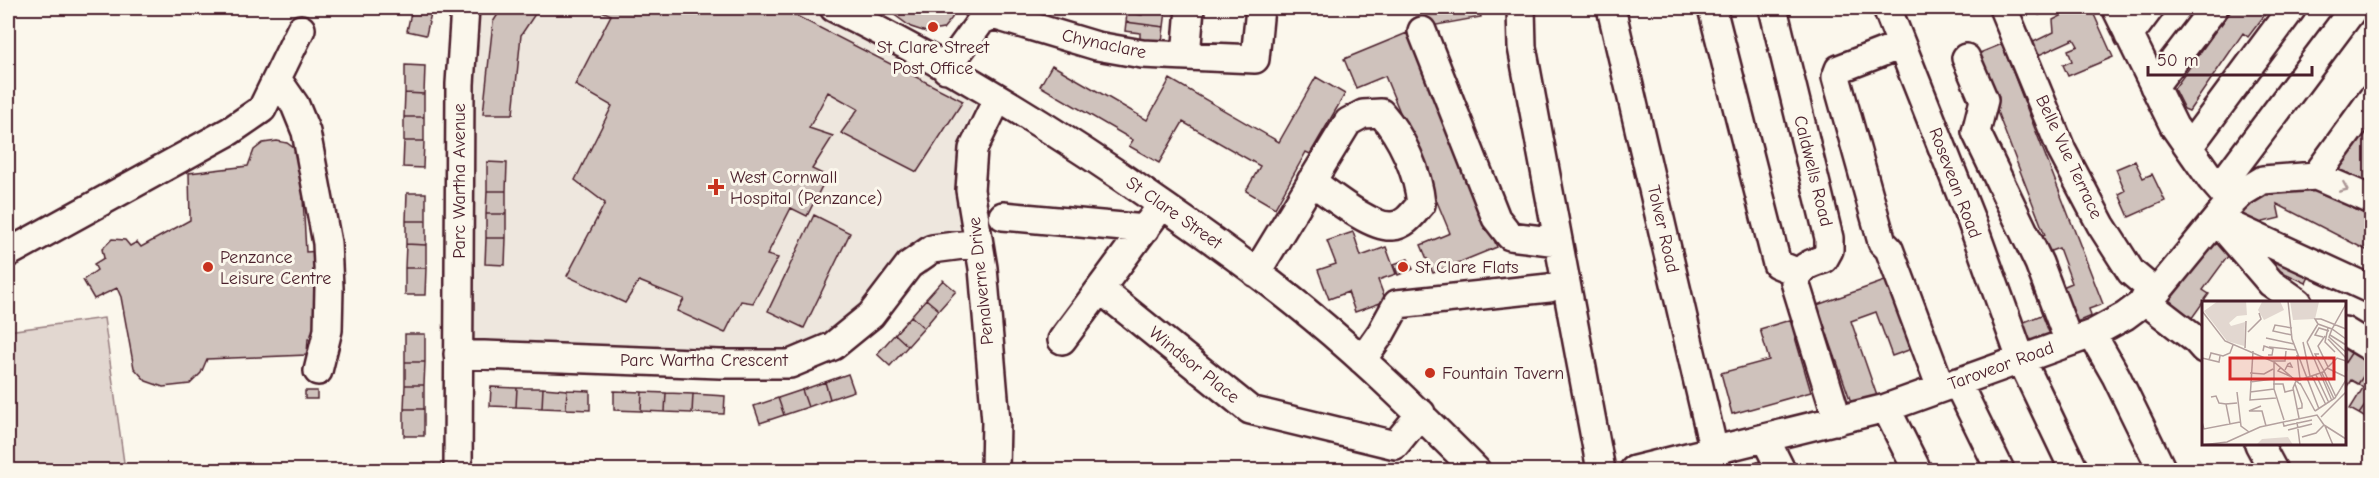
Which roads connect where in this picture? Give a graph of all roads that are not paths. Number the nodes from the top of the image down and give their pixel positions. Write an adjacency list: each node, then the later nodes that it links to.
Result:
1 (465, 8): 51 (street, Parc Wartha Avenue)
2 (1190, 8): 21 (street)
3 (1260, 8): 21 (street, Chynaclare)
4 (1521, 8): 36 (street)
5 (1611, 8): 61 (street, Tolver Road)
6 (1712, 8): 40 (street)
7 (1773, 8): 40 (street, Caldwells Road)
8 (1887, 8): 20 (street, Rosevean Road)
9 (2003, 8): 44 (street, Belle Vue Terrace)
10 (2116, 8): 19 (street)
11 (2150, 8): 19 (street)
12 (2214, 8): 25 (street)
13 (2292, 8): 28 (street)
14 (2354, 8): 32 (street)
15 (840, 9): 23 (street, St Clare Street)
16 (1047, 19): 21 (street, Chynaclare); 23 (street, Chynaclare)
17 (301, 29): 24 (street)
18 (1422, 31): 36 (street)
19 (2129, 36): 25 (street)
20 (1901, 45): 52 (street, Rosevean Road); 55 (street)
21 (1186, 56)
22 (1966, 58): 47 (street)
23 (946, 69): 26 (street, St Clare Street)
24 (277, 79): 38 (street); 54 (street)
25 (2154, 87): 28 (street)
26 (998, 98): 33 (street, St Clare Street); 37 (street, Penalverne Drive)
27 (2372, 99): 29 (street)
28 (2189, 147): 32 (street)
29 (2316, 176): 31 (street, one-way to 31); 32 (street, Taroveor Road)
30 (1311, 181): 39 (street)
31 (2372, 200)
32 (2223, 203): 43 (street); 44 (street, Taroveor Road); 45 (street)
33 (1162, 205): 35 (street); 39 (street, St Clare Street)
34 (1003, 216): 35 (street)
35 (1145, 229): 42 (street)
36 (1558, 242): 65 (street)
37 (978, 243): 51 (street, Parc Wartha Crescent); 63 (street, Penalverne Drive)
38 (8, 253)
39 (1256, 273): 53 (street, St Clare Street)
40 (1799, 273): 58 (street)
41 (1549, 288): 53 (street)
42 (1100, 290): 48 (street); 57 (street, Windsor Place)
43 (2372, 290)
44 (2150, 297): 47 (street, Taroveor Road); 49 (street, Belle Vue Terrace)
45 (2295, 301)
46 (2346, 332): 50 (street)
47 (2080, 338): 52 (street, Taroveor Road); 71 (street)
48 (1062, 340)
49 (2202, 347)
50 (2372, 348)
51 (458, 354): 62 (street, Parc Wartha Avenue)
52 (2021, 359): 55 (street, Taroveor Road); 70 (street, Rosevean Road)
53 (1362, 360): 57 (street, St Clare Street)
54 (318, 370)
55 (1949, 385): 56 (street, Taroveor Road); 69 (street)
56 (1886, 408): 58 (street, Taroveor Road); 68 (street)
57 (1420, 413): 64 (street, St Clare Street)
58 (1838, 421): 59 (street, Taroveor Road)
59 (1765, 438): 61 (street, Taroveor Road); 67 (street)
60 (2260, 445): 72 (street)
61 (1715, 461): 66 (street, Taroveor Road)
62 (458, 471)
63 (995, 471)
64 (1476, 471)
65 (1601, 471)
66 (1634, 471)
67 (1781, 471)
68 (1917, 471)
69 (2000, 471)
70 (2074, 471)
71 (2162, 471)
72 (2273, 471)

